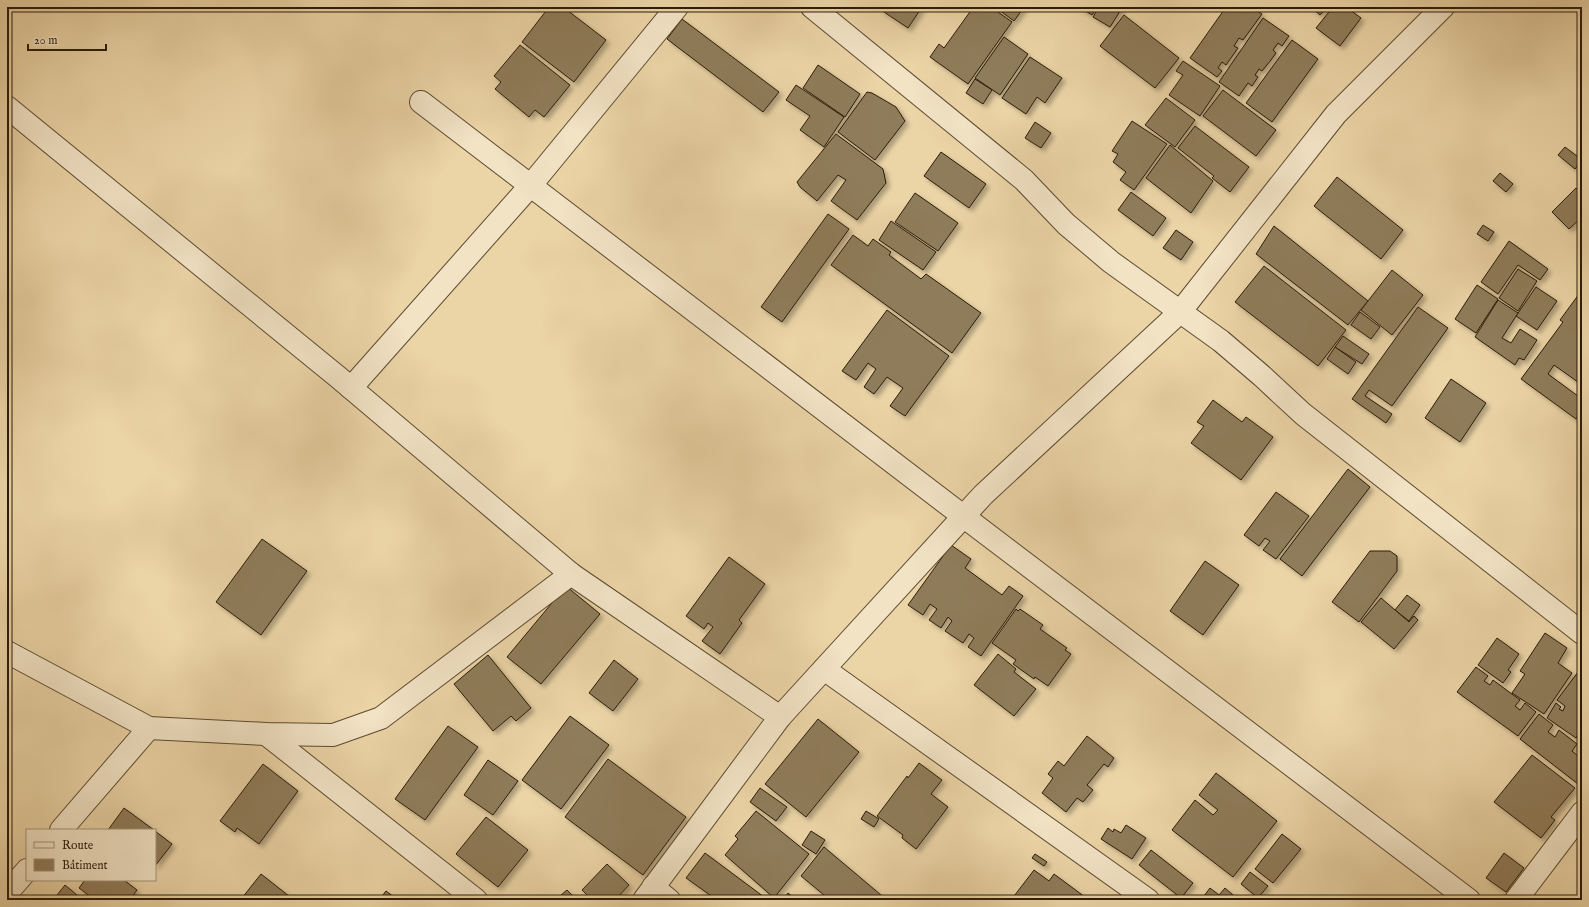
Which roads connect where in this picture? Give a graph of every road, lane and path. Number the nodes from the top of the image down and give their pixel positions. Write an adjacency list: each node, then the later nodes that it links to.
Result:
1 (677, 7): 6 (street)
2 (812, 7): 7 (street)
3 (1443, 7): 7 (street)
4 (422, 102): 6 (street)
5 (7, 107): 8 (street)
6 (532, 185): 8 (street); 9 (street)
7 (1180, 312): 9 (street); 11 (street)
8 (351, 388): 10 (street)
9 (963, 516): 13 (street); 24 (street)
10 (571, 574): 14 (street); 16 (street)
11 (1582, 634)
12 (7, 652): 15 (street)
13 (824, 669): 14 (street); 23 (street)
14 (780, 717): 21 (street)
15 (149, 728): 16 (street); 18 (street)
16 (266, 734): 22 (street)
17 (1582, 813): 25 (street)
18 (62, 829)
19 (26, 871): 20 (street)
20 (7, 893)
21 (655, 896)
22 (476, 900)
23 (1148, 900)
24 (1469, 900)
25 (1516, 900)

